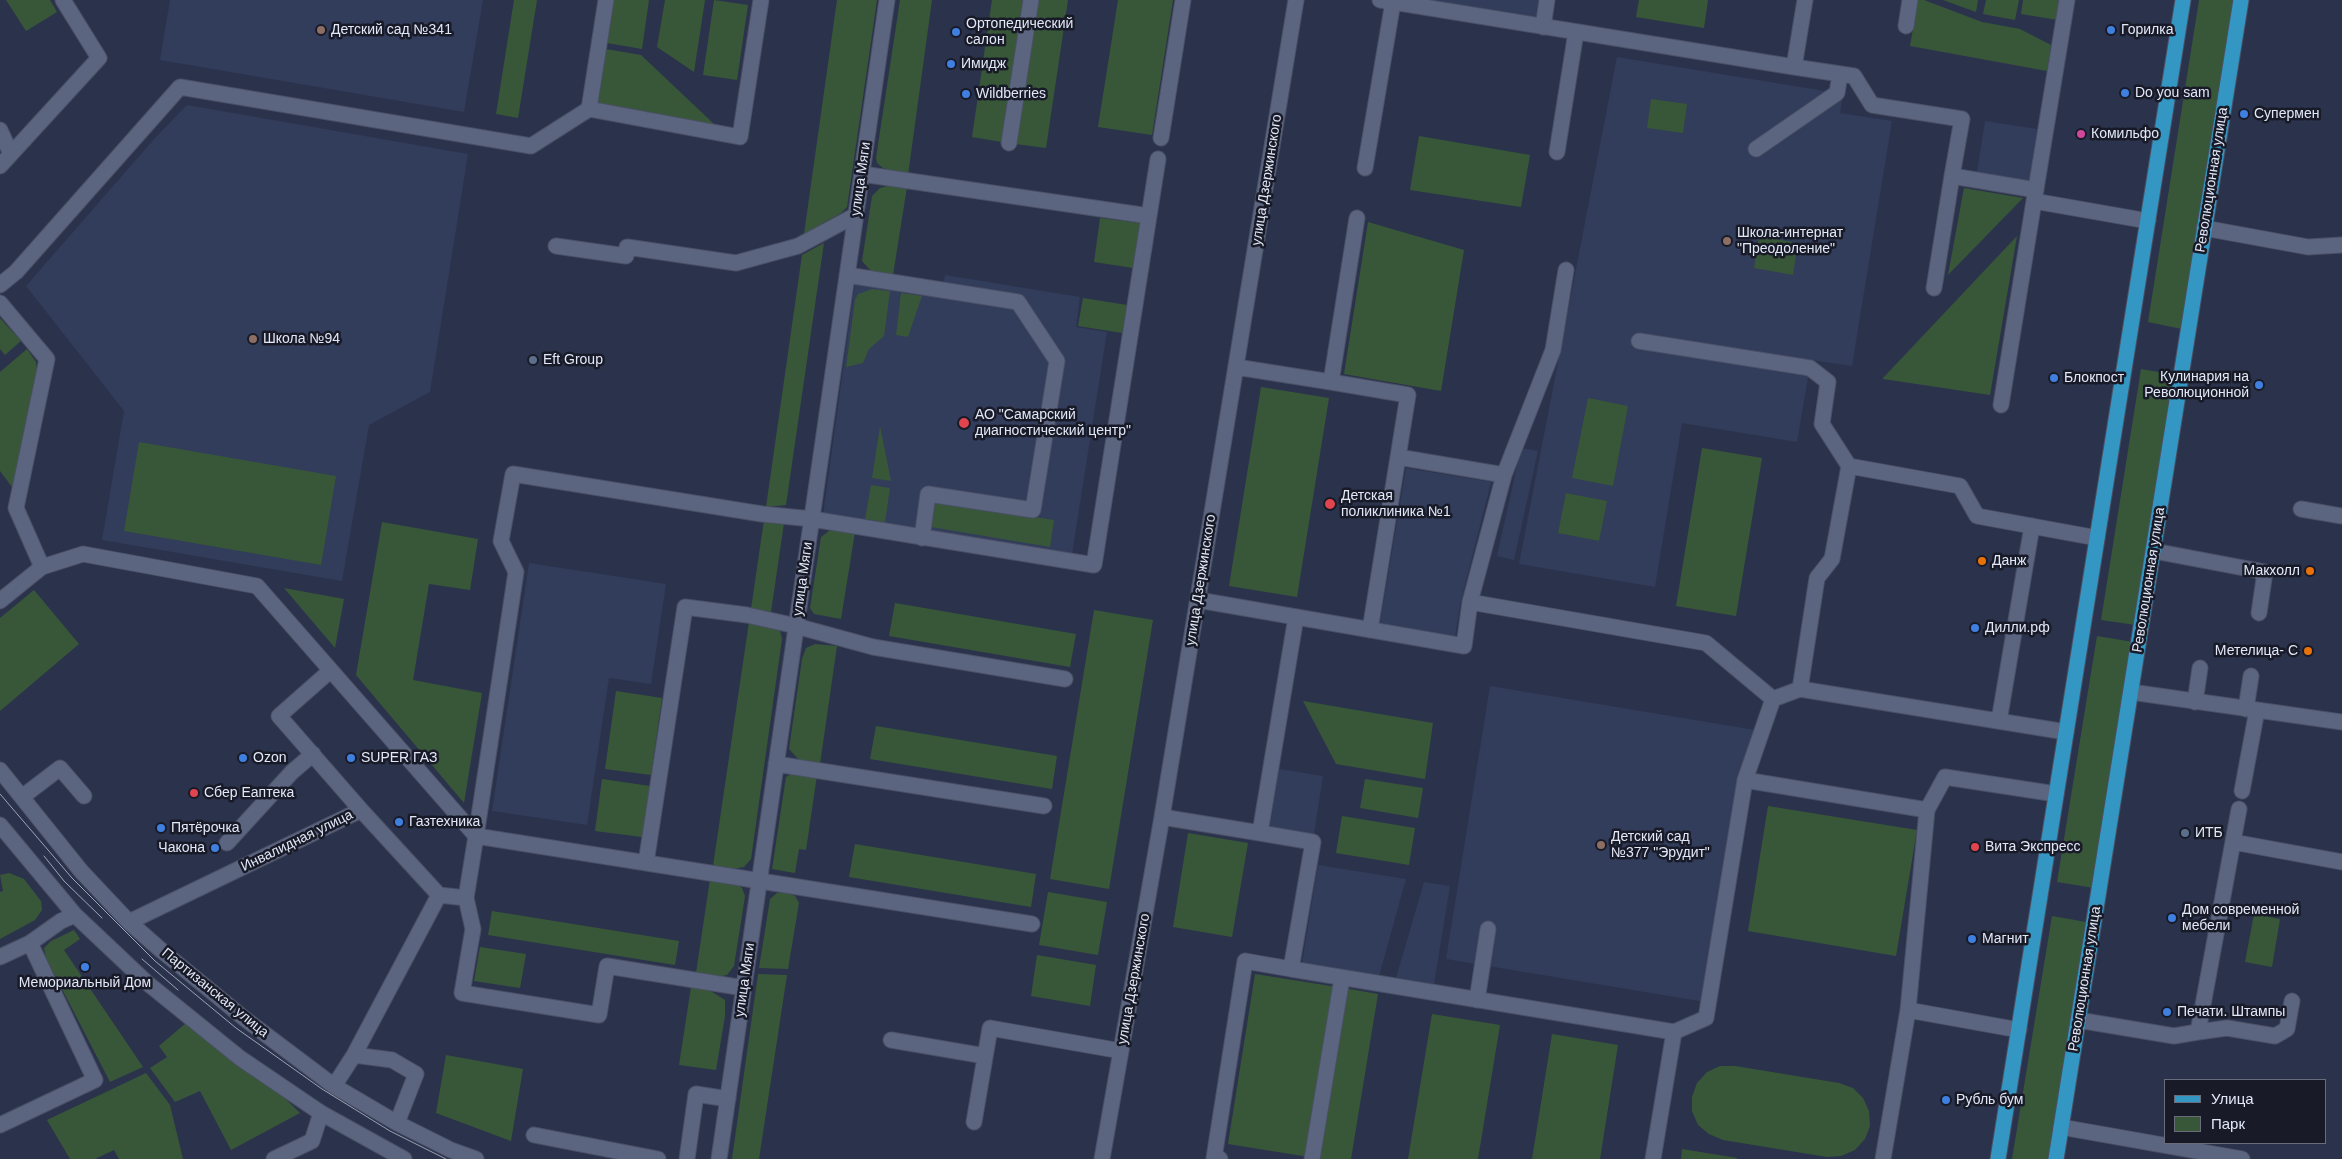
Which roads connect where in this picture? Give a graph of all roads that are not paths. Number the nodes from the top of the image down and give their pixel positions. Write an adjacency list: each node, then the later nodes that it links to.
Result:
1 (63, 0): 26 (street)
2 (606, 0): 20 (street)
3 (761, 0): 20 (street)
4 (887, 0): 30 (street, улица Мяги)
5 (1030, 0): 23 (street)
6 (1183, 0): 22 (street)
7 (1296, 0): 46 (street, улица Дзержинского)
8 (1547, 0): 16 (street)
9 (1805, 0): 18 (street)
10 (1910, 0): 15 (street)
11 (2066, 0): 32 (street)
12 (2183, 0): 36 (main road)
13 (2241, 0): 37 (main road, Революционная улица)
14 (1389, 1): 16 (street); 29 (street)
15 (1906, 26)
16 (1543, 27): 17 (street)
17 (1576, 32): 18 (street); 25 (street)
18 (1794, 67): 19 (street)
19 (1840, 74): 24 (street); 31 (street)
20 (589, 109): 42 (street)
21 (0, 130): 26 (street)
22 (1161, 138)
23 (1009, 143)
24 (1756, 149)
25 (1557, 152)
26 (11, 154): 28 (street)
27 (1158, 159): 34 (street)
28 (0, 166)
29 (1365, 168)
30 (862, 174): 33 (street, улица Мяги); 34 (street)
31 (1952, 176): 32 (street); 43 (street)
32 (2035, 196): 36 (street); 48 (street)
33 (856, 215): 39 (street); 41 (street, улица Мяги)
34 (1149, 216): 56 (street)
35 (1357, 218): 47 (street)
36 (2148, 221): 57 (main road)
37 (2204, 228): 38 (street); 58 (main road, Революционная улица)
38 (2342, 245)
39 (556, 246)
40 (1566, 270): 51 (street)
41 (848, 275): 54 (street, улица Мяги); 56 (street)
42 (0, 284)
43 (1934, 288)
44 (0, 303): 59 (street)
45 (1639, 341): 50 (street)
46 (1236, 367): 47 (street); 60 (street, улица Дзержинского)
47 (1331, 382): 49 (street)
48 (2001, 405)
49 (1398, 457): 51 (street); 66 (street)
50 (1849, 466): 55 (street); 71 (street)
51 (1504, 474): 62 (street)
52 (2301, 510): 53 (street)
53 (2342, 516)
54 (812, 519): 56 (street); 65 (street, улица Мяги); 94 (street)
55 (2032, 526): 57 (street); 76 (street)
56 (922, 538)
57 (2097, 538): 78 (main road)
58 (2154, 551): 63 (street); 72 (main road, Революционная улица)
59 (42, 567): 61 (street); 68 (street)
60 (1198, 600): 64 (street); 91 (street, улица Дзержинского)
61 (0, 602)
62 (1470, 602): 66 (street); 73 (street)
63 (2259, 613)
64 (1296, 617): 66 (street); 93 (street)
65 (796, 626): 70 (street); 80 (street, улица Мяги); 98 (street)
66 (1370, 630)
67 (2200, 668): 74 (street)
68 (330, 671): 79 (street); 94 (street)
69 (2251, 676): 75 (street)
70 (1065, 680)
71 (1800, 689): 73 (street); 76 (street)
72 (2131, 692): 74 (street); 114 (main road, Революционная улица)
73 (1773, 699): 82 (street)
74 (2195, 702): 75 (street)
75 (2251, 710): 77 (street); 83 (street)
76 (1999, 721): 78 (street)
77 (2342, 722)
78 (2066, 732): 84 (main road)
79 (313, 754): 89 (street); 95 (street)
80 (776, 764): 87 (street); 99 (street, улица Мяги)
81 (0, 770): 86 (street, Партизанская улица)
82 (1745, 780): 90 (street); 116 (street)
83 (2242, 791)
84 (2056, 794): 90 (street); 115 (main road)
85 (84, 796): 86 (street)
86 (22, 797): 103 (street, Партизанская улица)
87 (1044, 806)
88 (2239, 809): 96 (street)
89 (361, 810): 100 (street, Инвалидная улица); 103 (street, Инвалидная улица)
90 (1927, 810): 113 (street)
91 (1162, 817): 93 (street); 119 (street, улица Дзержинского)
92 (0, 825): 102 (street)
93 (1260, 833): 108 (street)
94 (476, 836): 98 (street); 101 (street)
95 (227, 842)
96 (2233, 842): 97 (street); 117 (street)
97 (2342, 862)
98 (646, 863): 99 (street)
99 (759, 880): 104 (street); 110 (street, улица Мяги)
100 (439, 895): 101 (street); 120 (street)
101 (466, 898): 110 (street)
102 (75, 914): 106 (street); 124 (street)
103 (129, 922): 122 (street, Партизанская улица)
104 (1032, 924)
105 (1488, 930): 111 (street)
106 (30, 943): 107 (street); 127 (street)
107 (0, 957)
108 (1291, 969): 109 (street); 137 (street)
109 (1342, 978): 111 (street); 138 (street)
110 (744, 988): 123 (street, улица Мяги)
111 (1476, 1000): 116 (street)
112 (2292, 1001): 117 (street)
113 (1908, 1010): 115 (street); 140 (street)
114 (2078, 1020): 117 (street); 128 (main road, Революционная улица)
115 (2019, 1030): 141 (main road)
116 (1674, 1032): 139 (street)
117 (2198, 1032)
118 (891, 1040): 121 (street)
119 (1121, 1051): 121 (street); 136 (street, улица Дзержинского)
120 (354, 1055): 122 (street); 126 (street)
121 (985, 1056): 125 (street)
122 (334, 1086): 126 (street, Партизанская улица)
123 (728, 1099): 134 (street); 135 (street, улица Мяги)
124 (321, 1113): 130 (street); 131 (street)
125 (974, 1122)
126 (397, 1123): 132 (street, Партизанская улица)
127 (0, 1125)
128 (2061, 1127): 142 (main road, Революционная улица); 143 (street)
129 (534, 1135): 133 (street)
130 (274, 1159)
131 (404, 1159)
132 (476, 1159)
133 (658, 1159)
134 (687, 1159)
135 (719, 1159)
136 (1102, 1159)
137 (1220, 1159)
138 (1312, 1159)
139 (1653, 1159)
140 (1883, 1159)
141 (1998, 1159)
142 (2056, 1159)
143 (2242, 1159)

